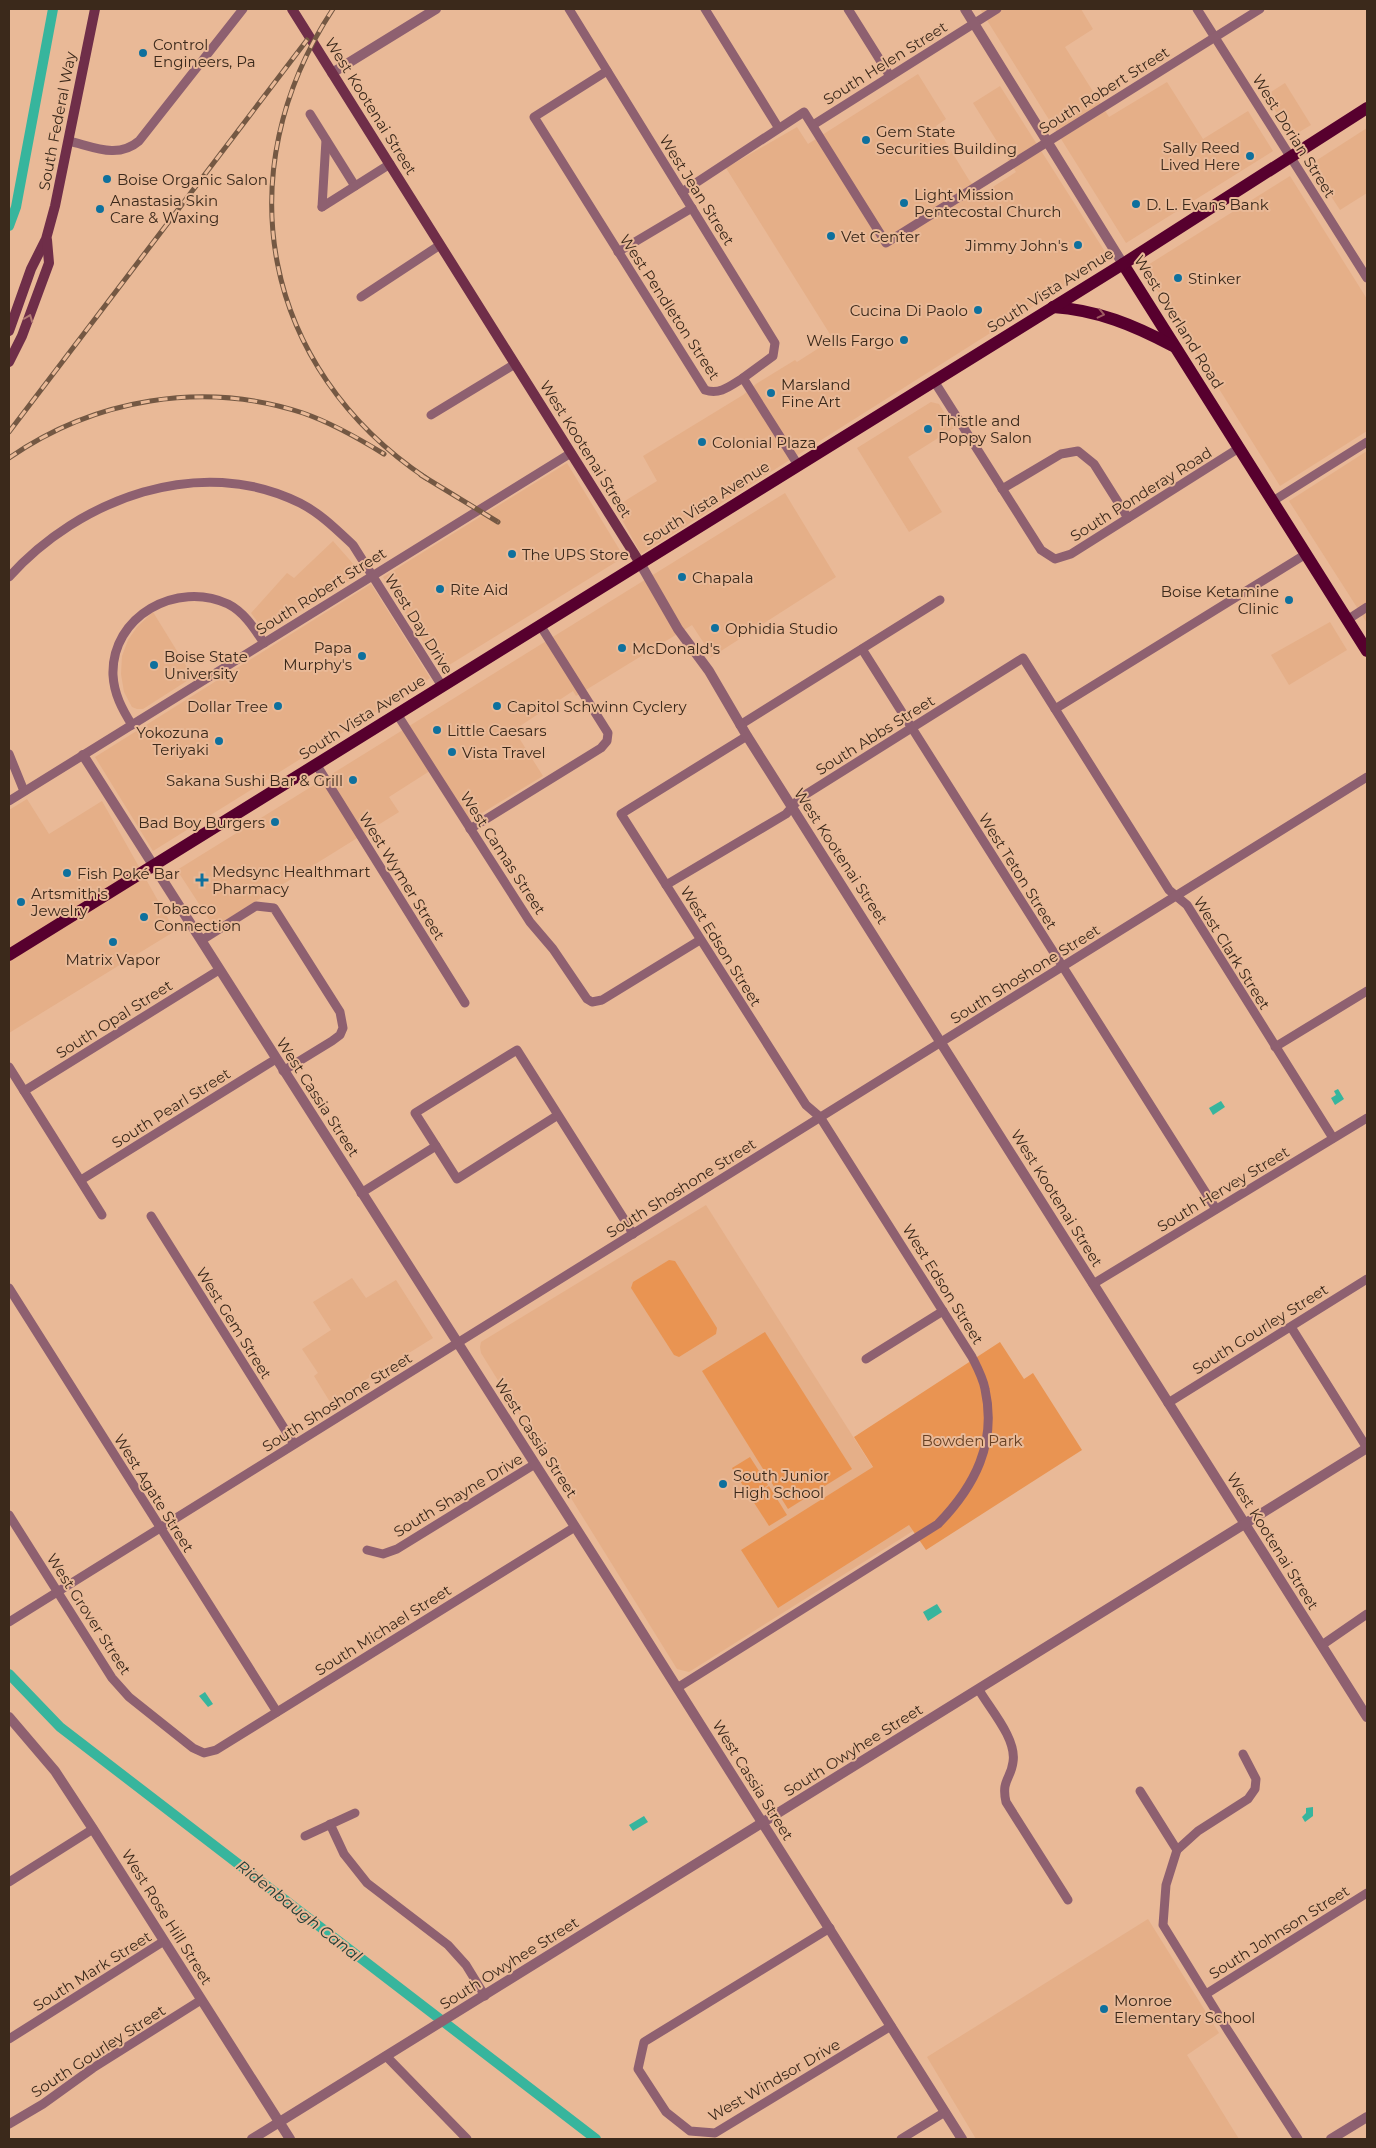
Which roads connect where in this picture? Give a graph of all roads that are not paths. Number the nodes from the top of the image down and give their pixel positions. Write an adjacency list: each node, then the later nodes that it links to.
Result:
1 (95, 9): 22 (main road, South Federal Way)
2 (243, 9): 22 (street)
3 (292, 9): 15 (main road, West Kootenai Street)
4 (436, 9): 15 (street)
5 (569, 9): 14 (street, West Jean Street)
6 (705, 9): 20 (street)
7 (848, 9): 16 (street)
8 (965, 9): 12 (street, West Overland Road)
9 (997, 9): 12 (street, South Helen Street)
10 (1197, 9): 13 (street, West Dorian Street)
11 (1260, 9): 13 (street, South Robert Street)
12 (974, 23): 16 (street, South Helen Street); 23 (street, West Overland Road)
13 (1215, 37): 23 (street, South Robert Street); 24 (street, West Dorian Street)
14 (607, 71): 27 (street, West Jean Street); 31 (street, West Pendleton Street)
15 (332, 73): 25 (main road, West Kootenai Street)
16 (890, 76): 19 (street, South Helen Street)
17 (1367, 108): 24 (main road, South Vista Avenue)
18 (310, 114): 21 (street)
19 (813, 125): 20 (street); 23 (street, South Robert Street)
20 (778, 127): 27 (street)
21 (326, 140): 26 (street); 26 (street)
22 (68, 141): 29 (main road, South Federal Way)
23 (1047, 142): 32 (street, West Overland Road)
24 (1290, 157): 32 (main road, South Vista Avenue); 33 (street, West Dorian Street)
25 (390, 164): 26 (street); 30 (main road, West Kootenai Street)
26 (355, 186)
27 (682, 192): 28 (street, West Jean Street)
28 (692, 208): 31 (street); 40 (street, West Jean Street)
29 (46, 239): 36 (main road, South Federal Way); 38 (main road, South Federal Way, one-way to 29)
30 (440, 245): 34 (street); 39 (main road, West Kootenai Street)
31 (618, 252): 40 (street, West Pendleton Street)
32 (1123, 264): 35 (main road, South Vista Avenue); 37 (main road, West Overland Road)
33 (1367, 277)
34 (361, 297)
35 (1053, 307): 37 (main road, one-way to 37); 41 (main road, South Vista Avenue)
36 (9, 331)
37 (1175, 347): 44 (main road, West Overland Road)
38 (9, 362)
39 (515, 364): 42 (street); 45 (main road, West Kootenai Street)
40 (743, 378): 46 (street, West Pendleton Street)
41 (934, 381): 46 (main road, South Vista Avenue); 47 (street)
42 (431, 415)
43 (1367, 442): 48 (street)
44 (1239, 448): 48 (main road, West Overland Road); 49 (street, South Ponderay Road)
45 (571, 453): 51 (main road, West Kootenai Street); 52 (street, South Robert Street)
46 (798, 466): 51 (main road, South Vista Avenue)
47 (1002, 489): 49 (street); 49 (street, South Ponderay Road)
48 (1272, 501): 50 (main road, West Overland Road)
49 (1128, 518)
50 (1306, 554): 56 (main road, West Overland Road); 63 (street)
51 (640, 563): 57 (main road, South Vista Avenue); 66 (street, West Kootenai Street)
52 (373, 575): 53 (street, West Day Drive); 58 (street, South Robert Street); 62 (street, West Day Drive)
53 (9, 577)
54 (940, 600): 59 (street)
55 (1367, 607): 56 (street)
56 (1347, 620): 60 (main road, West Overland Road)
57 (540, 625): 62 (main road, South Vista Avenue); 76 (street)
58 (264, 643): 65 (street, South Robert Street); 65 (street)
59 (862, 649): 66 (street); 67 (street, West Teton Street)
60 (1367, 651)
61 (1023, 658): 63 (street, West Clark Street); 67 (street, South Abbs Street)
62 (442, 686): 64 (main road, South Vista Avenue)
63 (1055, 709): 79 (street, West Clark Street)
64 (397, 714): 71 (main road, South Vista Avenue); 76 (street, West Camas Street)
65 (132, 725): 70 (street, South Robert Street)
66 (740, 725): 68 (street, West Kootenai Street)
67 (912, 729): 75 (street, South Abbs Street); 83 (street, West Teton Street)
68 (747, 736): 75 (street, West Kootenai Street); 78 (street, West Edson Street)
69 (9, 754): 73 (street)
70 (83, 755): 73 (street, South Robert Street); 77 (street, West Cassia Street)
71 (316, 764): 77 (main road, South Vista Avenue); 86 (street, West Wymer Street)
72 (1367, 777): 79 (street, South Shoshone Street)
73 (24, 791): 74 (street, South Robert Street)
74 (9, 801)
75 (792, 808): 78 (street, South Abbs Street); 87 (street, West Kootenai Street)
76 (470, 829): 81 (street, West Camas Street)
77 (154, 865): 80 (street, West Cassia Street); 82 (main road, South Vista Avenue)
78 (666, 885): 81 (street, West Edson Street)
79 (1178, 895): 83 (street, South Shoshone Street); 88 (street, West Clark Street)
80 (202, 940): 84 (street, West Cassia Street); 91 (street)
81 (700, 940): 94 (street, West Edson Street)
82 (9, 955)
83 (1062, 967): 87 (street, South Shoshone Street); 100 (street, West Teton Street)
84 (219, 970): 89 (street, West Cassia Street); 92 (street, South Opal Street)
85 (1367, 991): 88 (street)
86 (465, 1003)
87 (941, 1042): 94 (street, South Shoshone Street); 105 (street, West Kootenai Street)
88 (1275, 1047): 96 (street, West Clark Street)
89 (276, 1059): 91 (street, West Cassia Street); 98 (street, South Pearl Street)
90 (9, 1067): 92 (street)
91 (283, 1071): 99 (street, West Cassia Street)
92 (24, 1091): 98 (street)
93 (558, 1115): 97 (street); 97 (street); 103 (street)
94 (820, 1117): 103 (street, South Shoshone Street); 108 (street, West Edson Street)
95 (1367, 1118): 96 (street, South Hervey Street)
96 (1333, 1138): 100 (street, South Hervey Street)
97 (436, 1146): 99 (street)
98 (81, 1180): 101 (street)
99 (361, 1193): 110 (street, West Cassia Street)
100 (1216, 1209): 105 (street, South Hervey Street)
101 (102, 1214)
102 (150, 1216): 113 (street, West Gem Street)
103 (633, 1234): 110 (street, South Shoshone Street)
104 (1367, 1279): 109 (street, South Gourley Street)
105 (1093, 1284): 112 (street, West Kootenai Street)
106 (9, 1288): 107 (street, West Agate Street)
107 (12, 1301): 119 (street, West Agate Street)
108 (943, 1311): 111 (street); 125 (street, West Edson Street)
109 (1291, 1327): 112 (street, South Gourley Street); 114 (street)
110 (458, 1344): 113 (street, South Shoshone Street); 115 (street, West Cassia Street)
111 (866, 1359)
112 (1168, 1403): 117 (street, West Kootenai Street)
113 (294, 1444): 119 (street, South Shoshone Street)
114 (1367, 1448): 117 (street, South Owyhee Street)
115 (535, 1464): 118 (street, West Cassia Street); 120 (street, South Shayne Drive)
116 (9, 1515): 121 (street, West Grover Street)
117 (1244, 1524): 124 (street, West Kootenai Street); 126 (street, South Owyhee Street)
118 (575, 1527): 125 (street, West Cassia Street); 127 (street, South Michael Street)
119 (160, 1528): 121 (street, South Shoshone Street); 127 (street, West Agate Street)
120 (367, 1550)
121 (57, 1592): 123 (street, South Shoshone Street); 130 (street, West Grover Street)
122 (1367, 1614): 124 (street)
123 (9, 1622)
124 (1322, 1645): 128 (street, West Kootenai Street)
125 (677, 1688): 134 (street, West Cassia Street)
126 (979, 1690): 134 (street, South Owyhee Street); 141 (street)
127 (277, 1712): 130 (street, South Michael Street)
128 (1367, 1717)
129 (11, 1723): 136 (street, West Rose Hill Street)
130 (204, 1753)
131 (1243, 1754): 138 (street)
132 (1140, 1791): 138 (street)
133 (355, 1813): 135 (street)
134 (763, 1823): 142 (street, West Cassia Street); 145 (street, South Owyhee Street)
135 (330, 1824): 137 (street); 145 (street)
136 (93, 1829): 139 (street); 143 (street, West Rose Hill Street)
137 (305, 1836)
138 (1177, 1850): 144 (street)
139 (9, 1882)
140 (1367, 1893): 144 (street, South Johnson Street)
141 (1068, 1900)
142 (830, 1928): 147 (street, West Cassia Street); 147 (street, West Windsor Drive)
143 (164, 1941): 146 (street, West Rose Hill Street); 148 (street, South Mark Street)
144 (1206, 1994): 159 (street)
145 (486, 1996): 149 (street, South Owyhee Street)
146 (202, 2000): 152 (street, West Rose Hill Street); 153 (street, South Gourley Street)
147 (892, 2026): 150 (street, West Cassia Street)
148 (9, 2039)
149 (386, 2056): 152 (street, South Owyhee Street); 156 (street)
150 (945, 2112): 157 (street); 158 (street, West Cassia Street)
151 (1367, 2117): 160 (street)
152 (279, 2122): 154 (street, South Owyhee Street); 155 (street, West Rose Hill Street)
153 (9, 2124)
154 (252, 2139)
155 (290, 2139)
156 (467, 2139)
157 (901, 2139)
158 (962, 2139)
159 (1298, 2139)
160 (1331, 2139)

